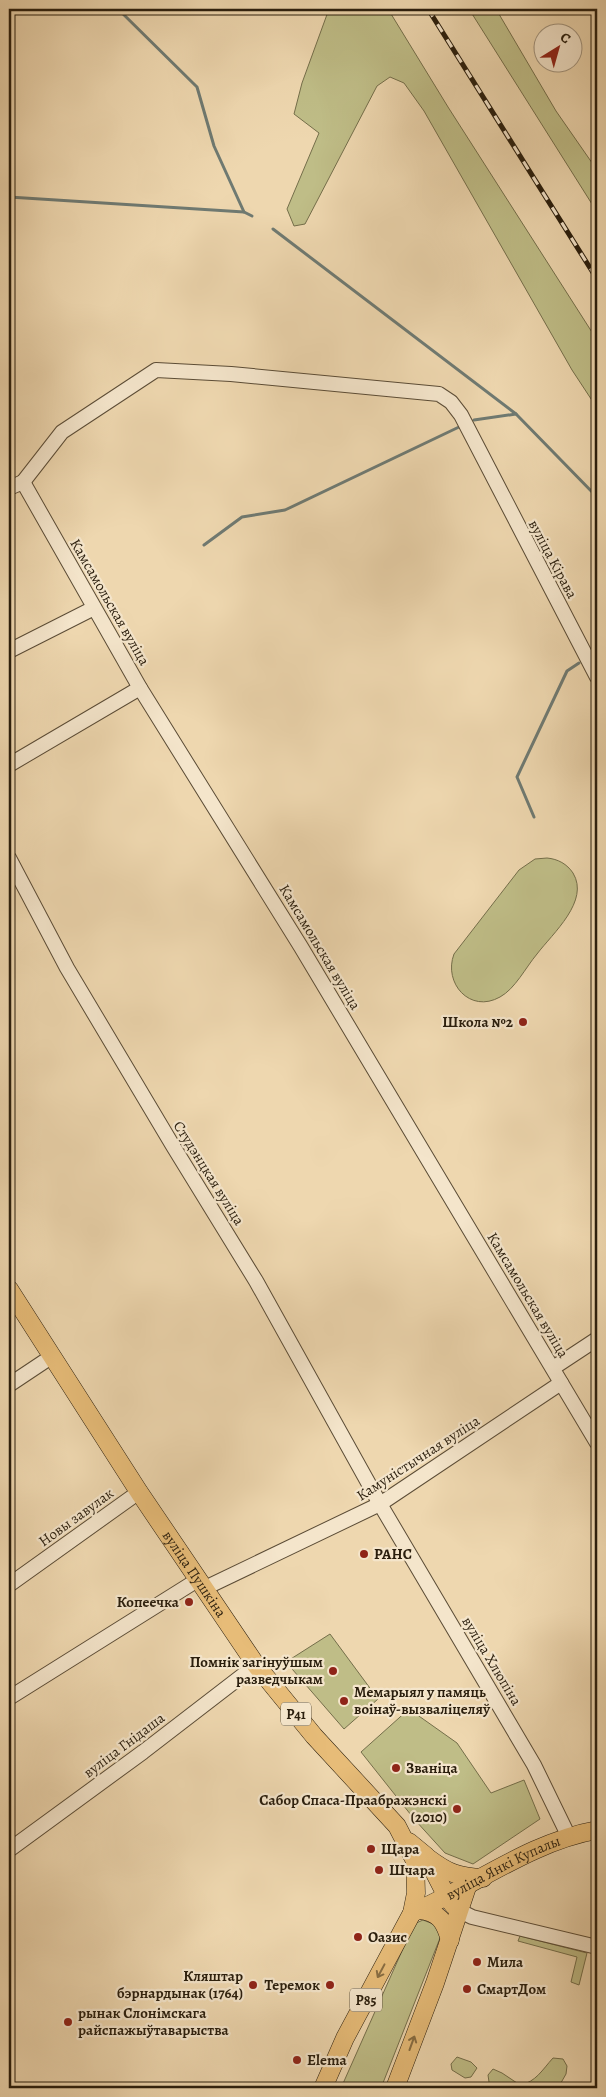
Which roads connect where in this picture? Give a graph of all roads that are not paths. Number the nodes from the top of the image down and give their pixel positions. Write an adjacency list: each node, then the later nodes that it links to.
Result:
1 (22, 482): 2 (street); 3 (street, Камсамольская вуліца); 5 (street, вуліца Кірава)
2 (9, 488)
3 (94, 608): 4 (street); 6 (street, Камсамольская вуліца)
4 (9, 651)
5 (597, 677)
6 (140, 688): 7 (street); 12 (street, Камсамольская вуліца)
7 (9, 765)
8 (9, 858): 17 (street, Студэнцкая вуліца)
9 (9, 1289): 11 (main road, вуліца Пушкіна / Р41)
10 (597, 1339): 12 (street)
11 (50, 1357): 14 (street); 16 (main road, вуліца Пушкіна / Р41)
12 (553, 1368): 13 (street, Камсамольская вуліца)
13 (561, 1383): 15 (street, Камсамольская вуліца); 17 (street, Камуністычная вуліца)
14 (9, 1385)
15 (597, 1443)
16 (139, 1492): 18 (main road, вуліца Пушкіна / Р41); 19 (street, Новы завулак)
17 (380, 1504): 18 (street, Камуністычная вуліца); 23 (street, вуліца Хлюпіна)
18 (202, 1584): 20 (main road, вуліца Пушкіна / Р41); 21 (street, Камуністычная вуліца)
19 (9, 1585)
20 (256, 1664): 24 (street, вуліца Гнідаша); 25 (main road, вуліца Пушкіна / Р41)
21 (9, 1698)
22 (596, 1830): 23 (main road, вуліца Янкі Купалы)
23 (569, 1837): 26 (main road, вуліца Янкі Купалы)
24 (9, 1850)
25 (420, 1859): 26 (main road); 27 (main road, Р41); 28 (main road, вуліца Пушкіна / Р41)
26 (483, 1878): 27 (main road, вуліца Янкі Купалы)
27 (452, 1904): 28 (main road, вуліца Янкі Купалы); 29 (main road); 30 (street)
28 (416, 1911): 29 (main road); 31 (main road, Р85, one-way to 31)
29 (450, 1940): 32 (main road, one-way to 29)
30 (597, 1947)
31 (323, 2088)
32 (395, 2088)

